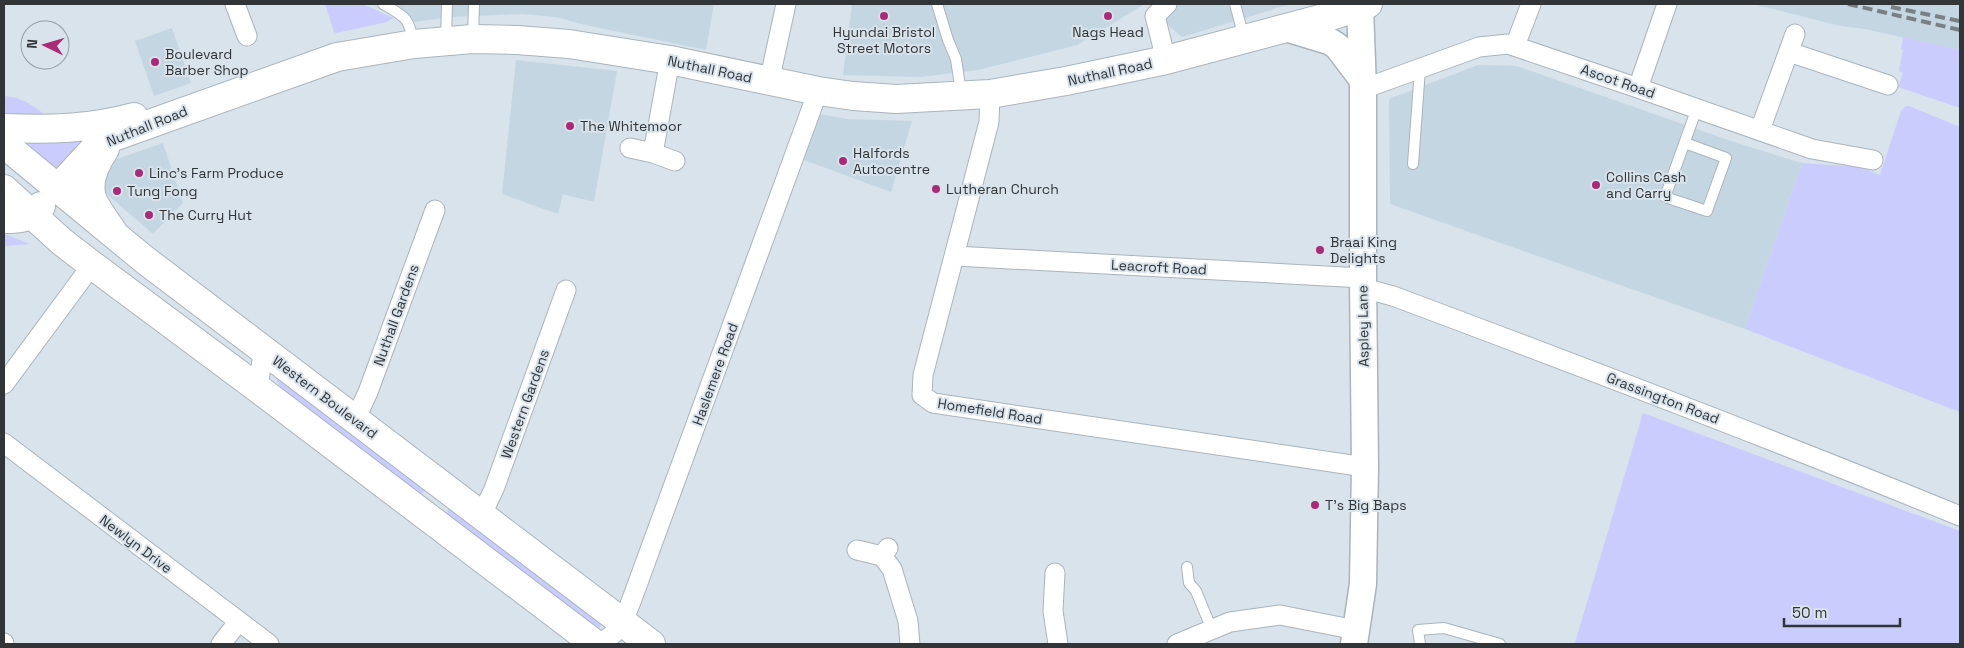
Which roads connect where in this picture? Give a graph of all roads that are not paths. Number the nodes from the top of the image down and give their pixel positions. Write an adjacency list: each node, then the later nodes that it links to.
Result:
1 (235, 4): 13 (street)
2 (382, 4): 16 (lane)
3 (447, 4): 15 (lane)
4 (474, 4): 15 (lane)
5 (786, 4): 21 (street)
6 (938, 4): 27 (lane)
7 (1167, 4): 19 (street, Nuthall Road)
8 (1236, 4): 14 (lane)
9 (1531, 4): 17 (street)
10 (1668, 4): 25 (street)
11 (1363, 5): 12 (main road, Nuthall Road); 23 (main road, Aspley Lane)
12 (1286, 28): 14 (main road, Nuthall Road); 23 (main road)
13 (247, 36)
14 (1244, 39): 19 (main road, Nuthall Road)
15 (459, 41): 16 (main road, Nuthall Road); 18 (main road, Nuthall Road)
16 (414, 44): 22 (main road, Nuthall Road)
17 (1515, 46): 20 (street, Ascot Road); 25 (street, Ascot Road)
18 (670, 60): 21 (main road, Nuthall Road); 36 (street)
19 (1166, 60): 28 (main road, Nuthall Road)
20 (1420, 69): 23 (street, Ascot Road); 39 (lane)
21 (769, 82): 26 (main road, Nuthall Road)
22 (256, 85): 30 (main road, Nuthall Road); 32 (main road, Nuthall Road)
23 (1363, 85): 48 (main road, Aspley Lane)
24 (1888, 85): 31 (street)
25 (1638, 88): 29 (street, Ascot Road)
26 (818, 91): 27 (main road, Nuthall Road); 64 (street, Haslemere Road)
27 (961, 94): 28 (main road, Nuthall Road)
28 (990, 94): 46 (street, Homefield Road)
29 (1697, 108): 31 (street, Ascot Road); 33 (lane)
30 (4, 128)
31 (1760, 130): 37 (street, Ascot Road)
32 (113, 137): 40 (main road, Nuthall Road); 45 (main road)
33 (1685, 143): 33 (lane)
34 (4, 144): 40 (main road, Western Boulevard)
35 (630, 148): 36 (street)
36 (654, 153): 38 (street)
37 (1873, 160)
38 (676, 161)
39 (1413, 164)
40 (58, 188): 43 (main road, Nuthall Road); 45 (main road, Western Boulevard)
41 (4, 189): 43 (main road)
42 (435, 210): 53 (street, Nuthall Gardens)
43 (33, 214): 44 (main road); 47 (main road)
44 (4, 219)
45 (116, 236): 50 (main road, Western Boulevard)
46 (955, 256): 48 (street, Leacroft Road); 55 (street, Homefield Road)
47 (92, 266): 51 (street); 52 (main road)
48 (1363, 283): 55 (main road, Aspley Lane); 58 (street, Grassington Road)
49 (566, 290): 57 (street, Western Gardens)
50 (266, 351): 52 (street); 53 (main road, Western Boulevard)
51 (4, 384)
52 (256, 387): 59 (main road)
53 (355, 420): 56 (main road, Western Boulevard)
54 (4, 443): 63 (street, Newlyn Drive)
55 (1365, 467): 66 (main road, Aspley Lane)
56 (449, 491): 57 (main road, Western Boulevard); 59 (main road)
57 (482, 516): 64 (main road, Western Boulevard)
58 (1960, 516)
59 (428, 518): 69 (main road)
60 (857, 550): 71 (street)
61 (1187, 567): 65 (lane)
62 (1049, 584): 72 (street)
63 (239, 621): 67 (street); 68 (street, Newlyn Drive)
64 (623, 623): 69 (street, Haslemere Road); 70 (main road, Western Boulevard)
65 (1212, 630): 66 (street); 73 (street)
66 (1355, 637)
67 (221, 644)
68 (269, 644)
69 (596, 644)
70 (651, 644)
71 (910, 644)
72 (1058, 644)
73 (1177, 644)
74 (1420, 644): 75 (lane)
75 (1500, 644)

